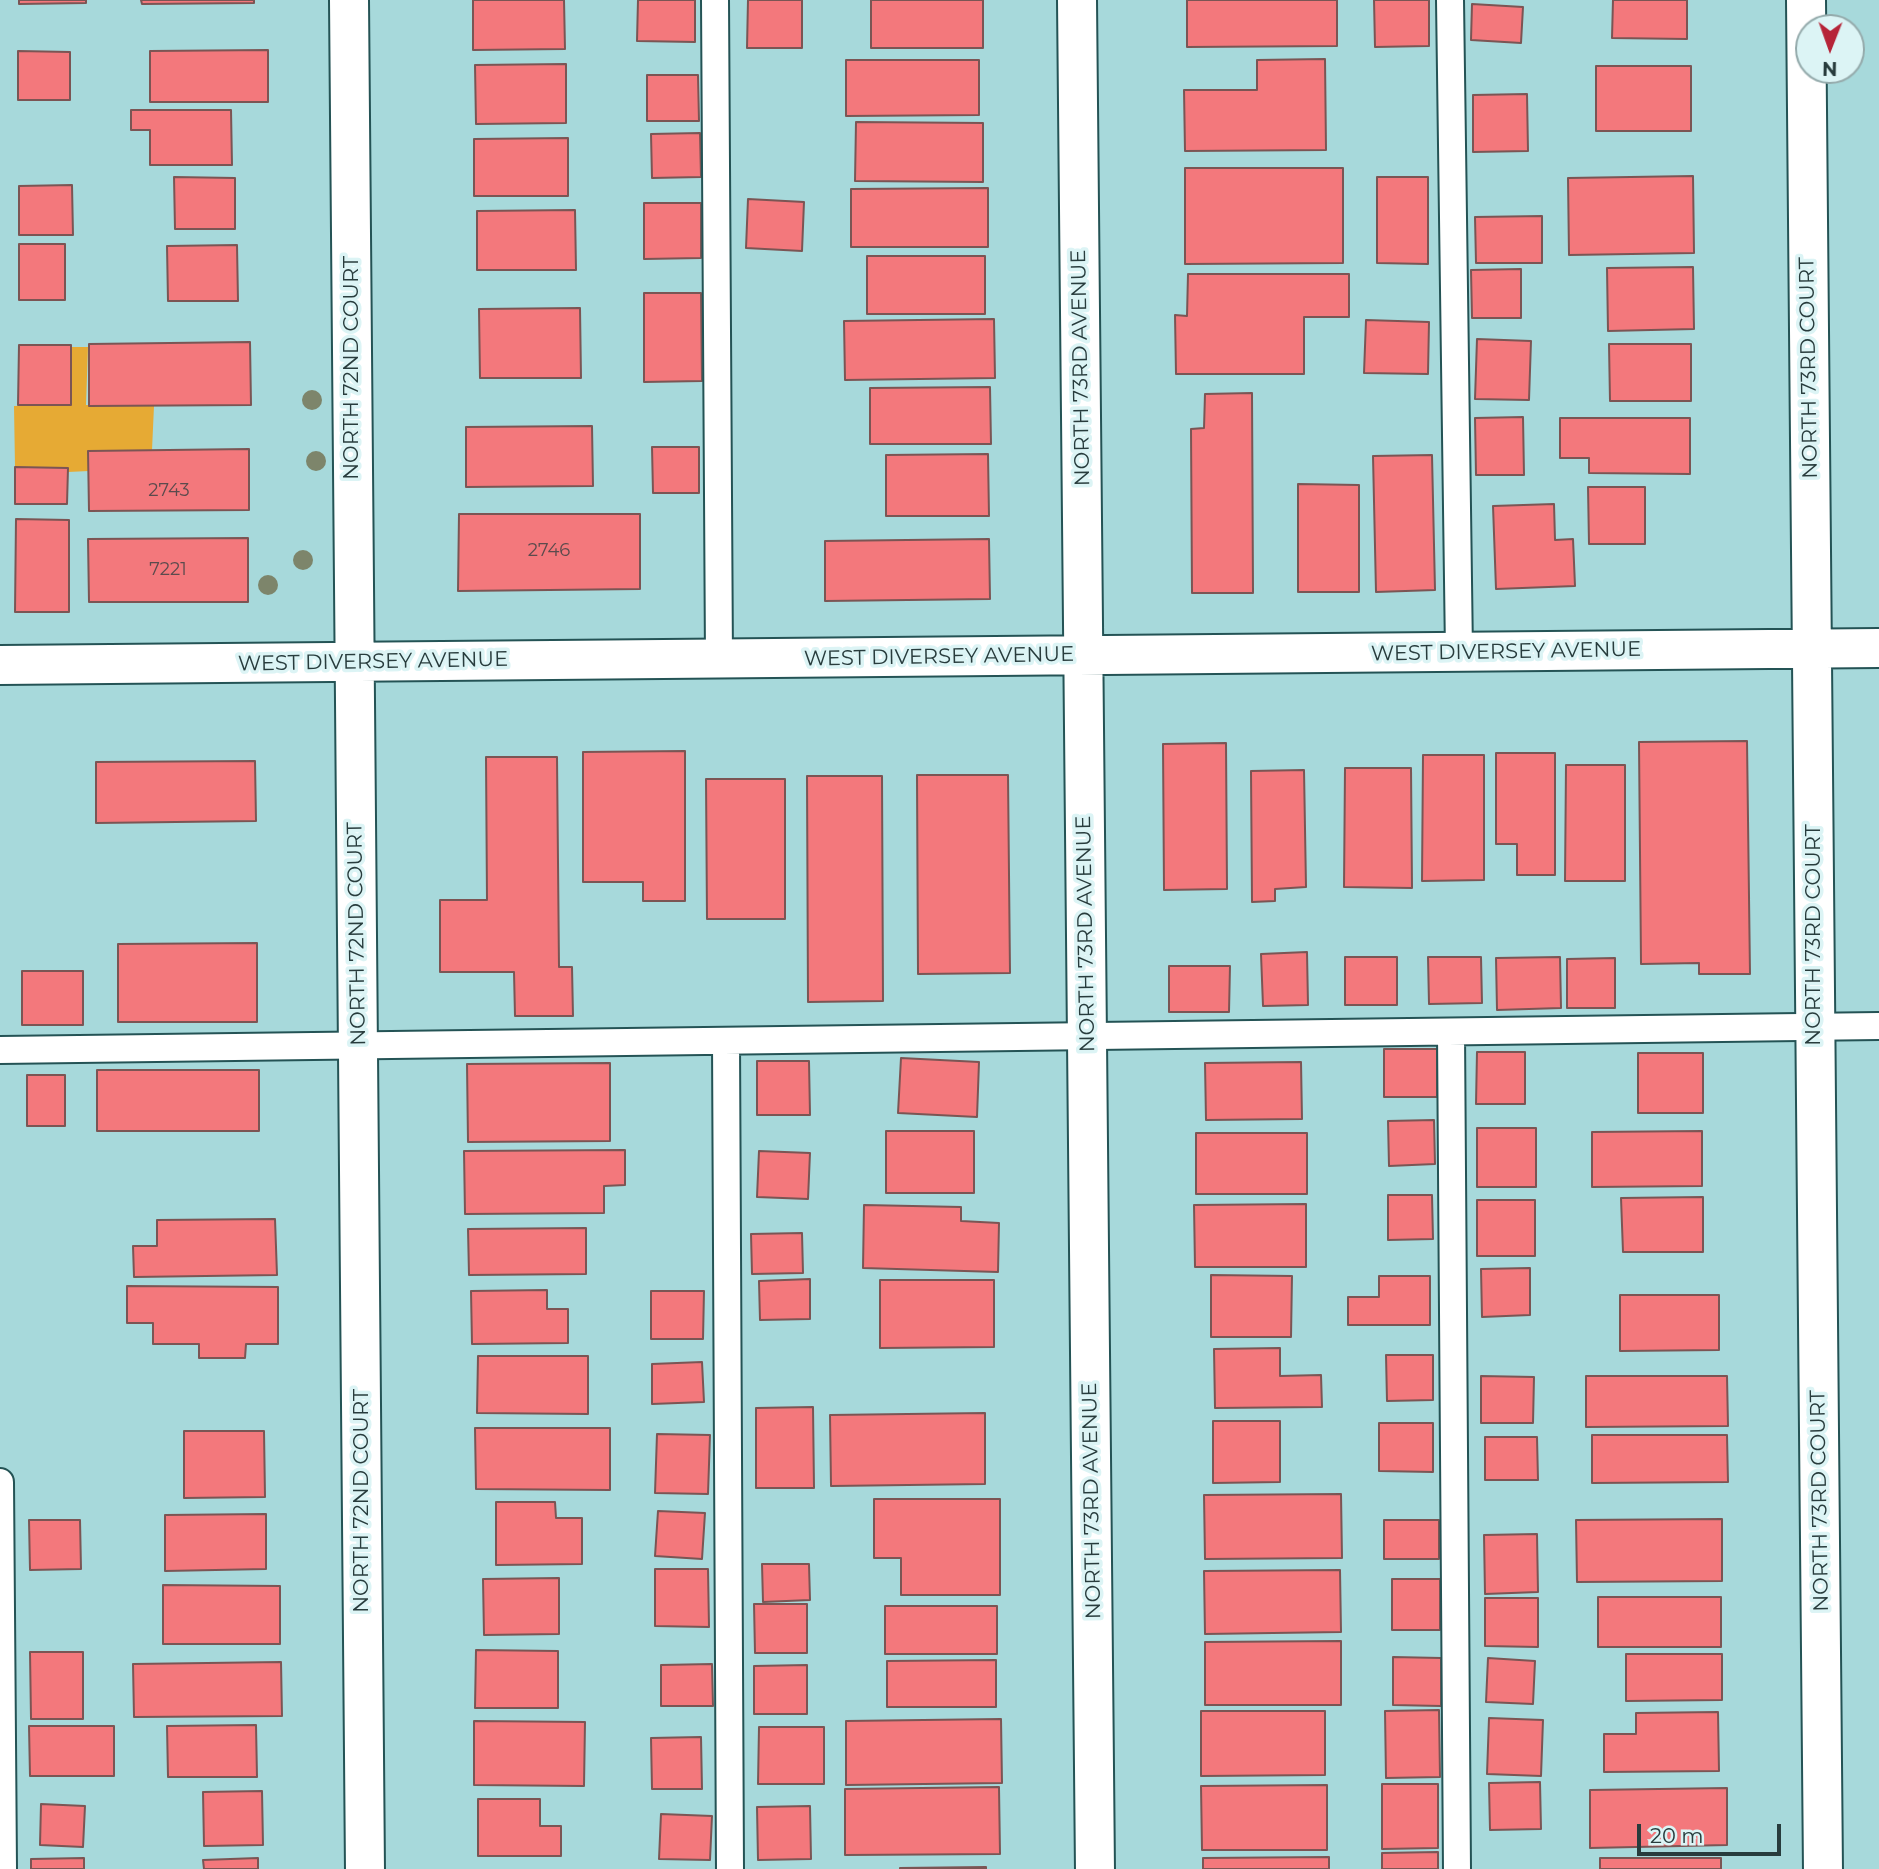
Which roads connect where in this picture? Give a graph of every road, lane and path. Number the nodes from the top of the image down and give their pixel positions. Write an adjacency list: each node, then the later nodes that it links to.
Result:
1 (349, 0): 11 (street, NORTH 72ND COURT)
2 (715, 0): 10 (lane)
3 (1077, 0): 9 (street, NORTH 73RD AVENUE)
4 (1450, 0): 8 (lane)
5 (1806, 0): 7 (street, NORTH 73RD COURT)
6 (1879, 648): 7 (street, WEST DIVERSEY AVENUE)
7 (1812, 649): 8 (street, WEST DIVERSEY AVENUE); 14 (street, NORTH 73RD COURT)
8 (1459, 652): 9 (street, WEST DIVERSEY AVENUE)
9 (1084, 655): 10 (street, WEST DIVERSEY AVENUE); 16 (street, NORTH 73RD AVENUE)
10 (719, 659): 11 (street, WEST DIVERSEY AVENUE)
11 (355, 662): 12 (street, WEST DIVERSEY AVENUE); 18 (street, NORTH 72ND COURT)
12 (0, 665)
13 (1879, 1026): 14 (lane)
14 (1815, 1027): 15 (lane); 26 (street, NORTH 73RD COURT)
15 (1451, 1032): 16 (lane); 25 (lane)
16 (1087, 1036): 17 (lane); 24 (street, NORTH 73RD AVENUE)
17 (726, 1041): 18 (lane); 23 (lane)
18 (358, 1045): 19 (lane); 22 (street, NORTH 72ND COURT)
19 (0, 1050)
20 (0, 1482): 21 (lane)
21 (3, 1869)
22 (365, 1869)
23 (730, 1869)
24 (1095, 1869)
25 (1457, 1869)
26 (1823, 1869)

